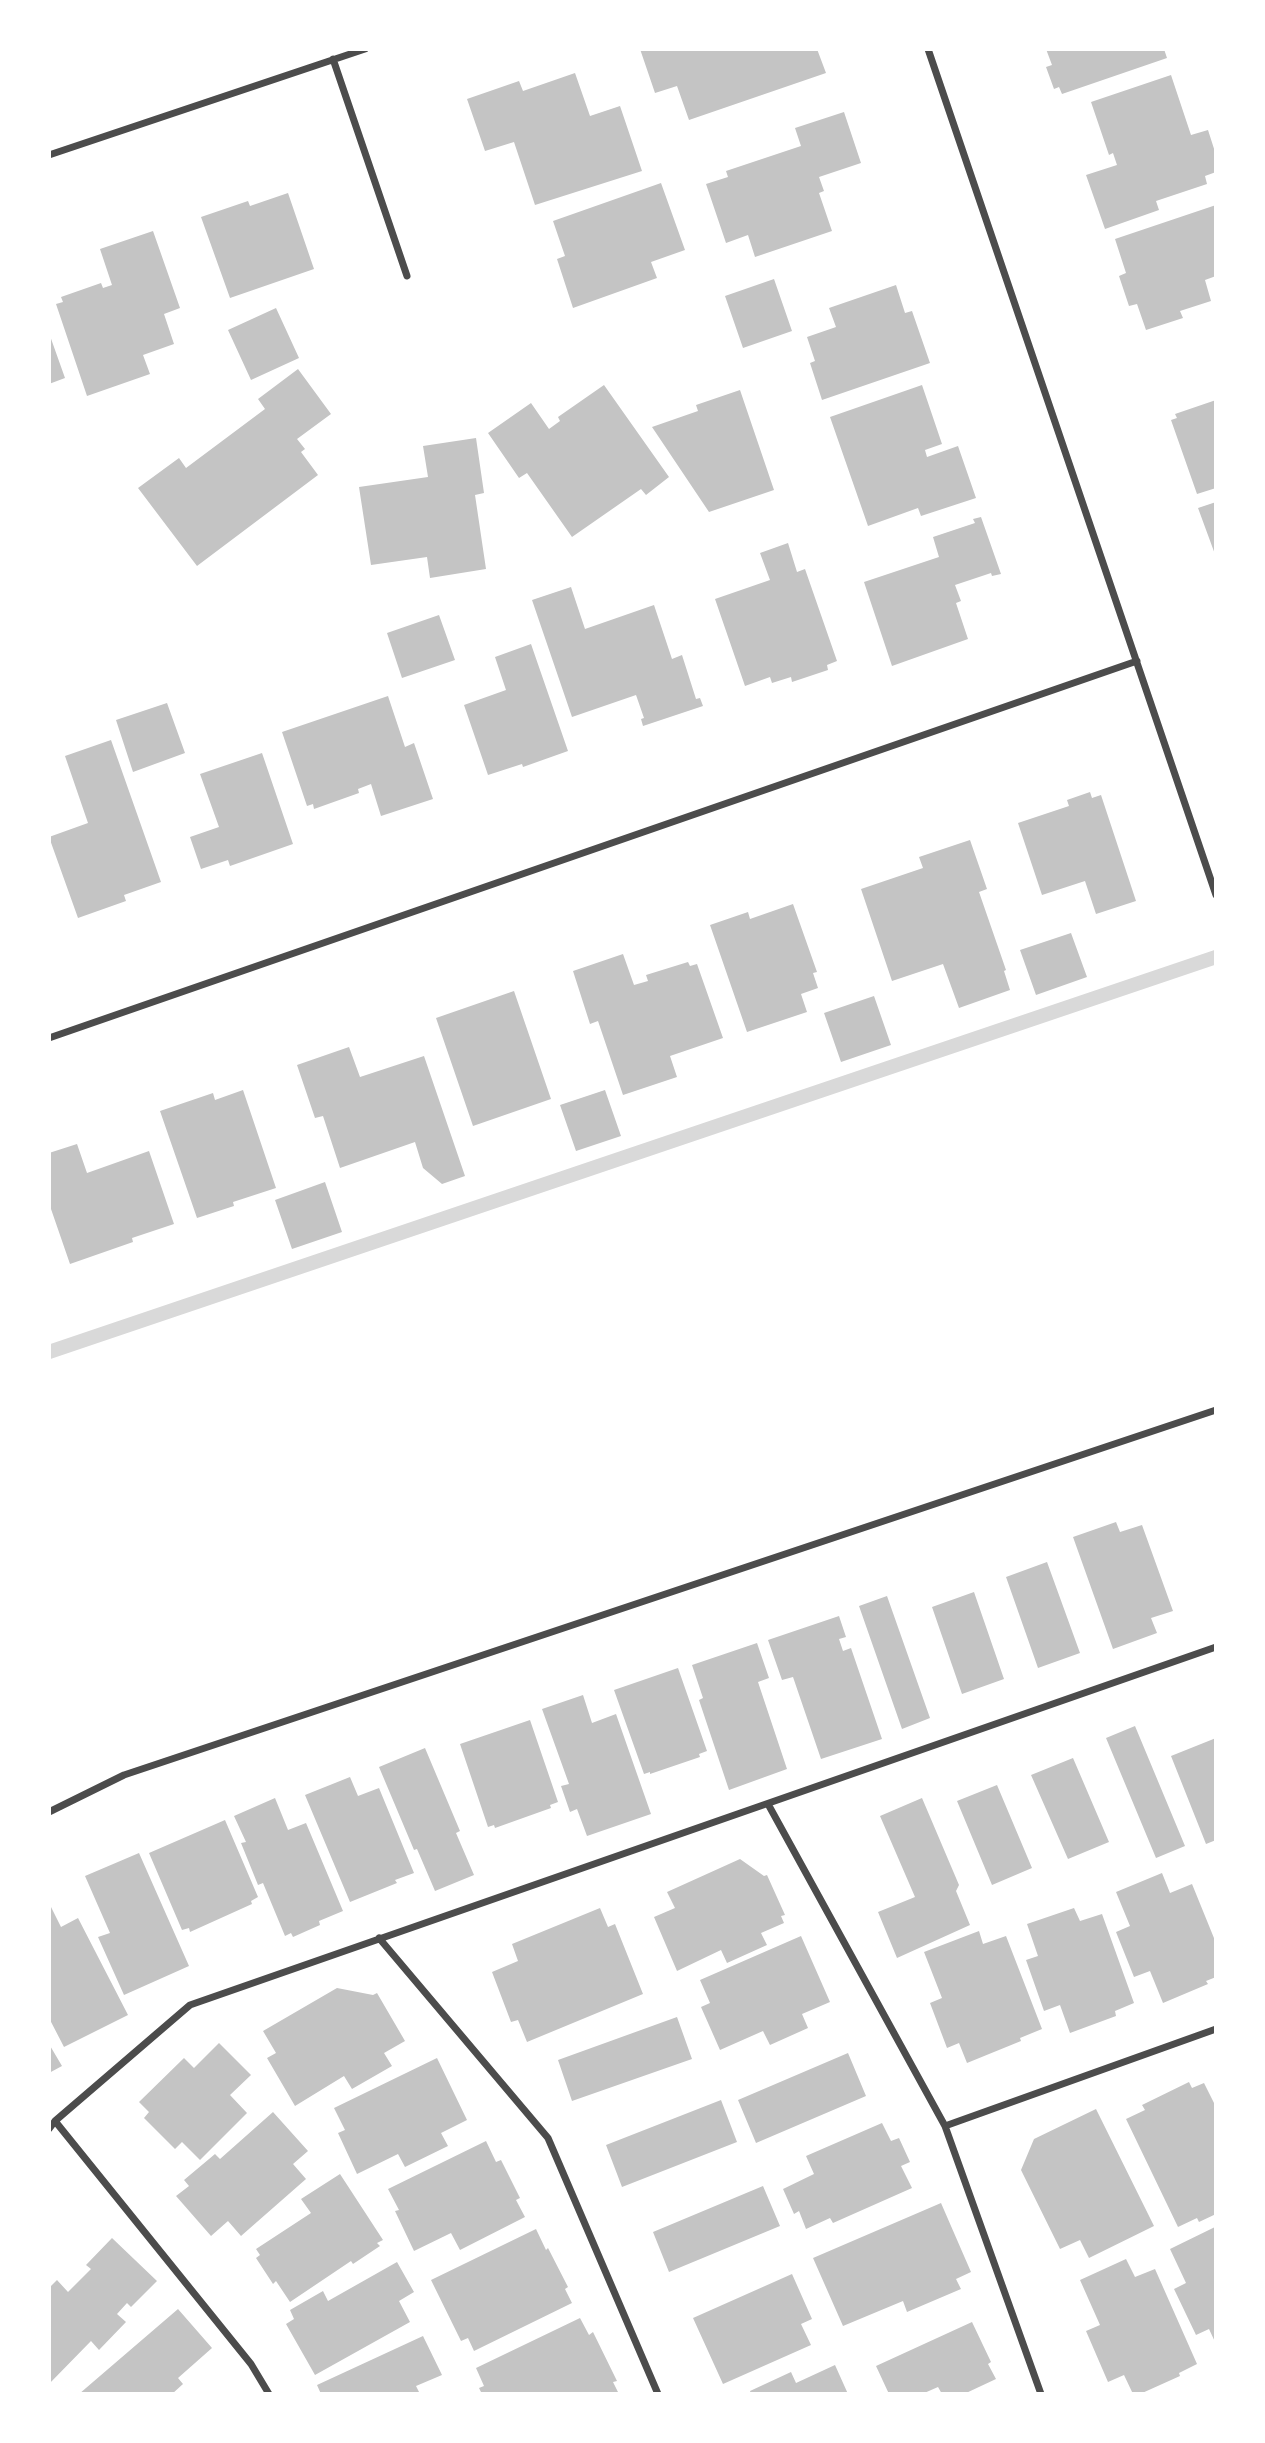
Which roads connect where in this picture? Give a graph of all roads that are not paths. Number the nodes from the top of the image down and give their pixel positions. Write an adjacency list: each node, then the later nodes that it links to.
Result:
1 (365, 49): 3 (street)
2 (928, 49): 6 (street)
3 (334, 60): 4 (street); 5 (street)
4 (49, 155)
5 (407, 276)
6 (1137, 661): 7 (street); 8 (street)
7 (1216, 895)
8 (49, 1038)
9 (1216, 1410): 12 (street)
10 (1216, 1647): 11 (street)
11 (768, 1804): 13 (street); 16 (street)
12 (49, 1812)
13 (379, 1938): 15 (street); 19 (street)
14 (1216, 2029): 16 (street)
15 (55, 2121): 17 (street); 18 (street)
16 (945, 2126): 20 (street)
17 (49, 2129)
18 (269, 2394)
19 (658, 2394)
20 (1041, 2394)

